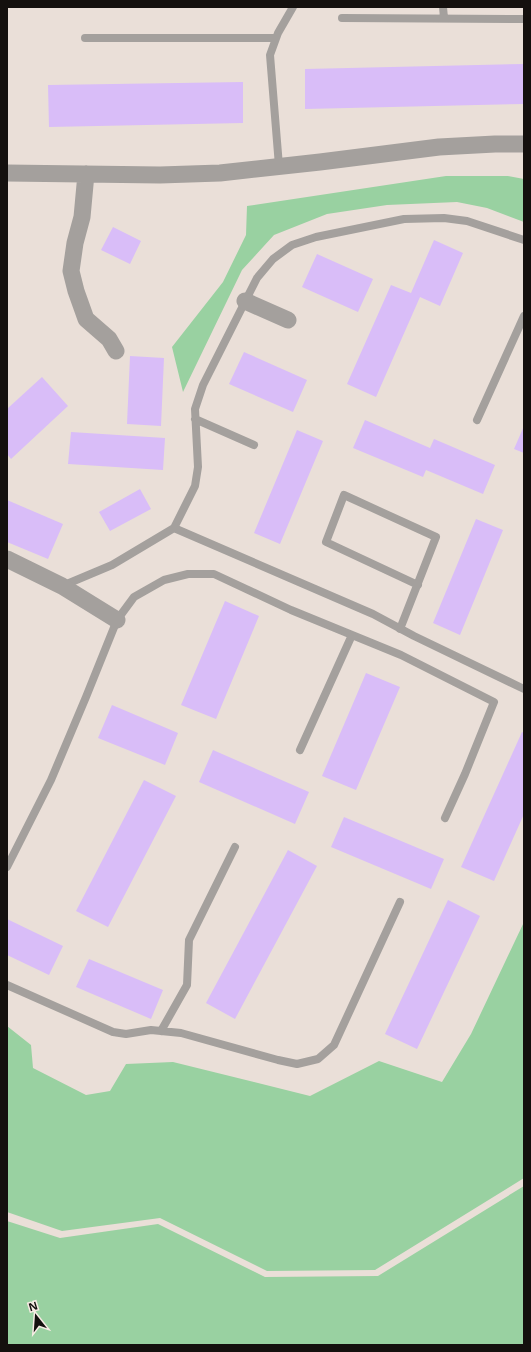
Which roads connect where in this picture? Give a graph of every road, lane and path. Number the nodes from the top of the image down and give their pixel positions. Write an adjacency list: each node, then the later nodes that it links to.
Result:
1 (293, 7): 7 (lane)
2 (443, 7): 4 (lane)
3 (342, 18): 4 (lane)
4 (444, 18): 5 (lane)
5 (524, 19)
6 (85, 38): 7 (lane)
7 (276, 38): 9 (lane)
8 (524, 144): 9 (street)
9 (279, 166): 11 (street)
10 (7, 173): 11 (street)
11 (86, 174): 16 (street)
12 (524, 240): 13 (lane)
13 (245, 300): 15 (street); 17 (lane)
14 (524, 316): 18 (lane)
15 (288, 320)
16 (116, 351)
17 (195, 419): 19 (lane); 20 (lane)
18 (477, 420)
19 (254, 445)
20 (174, 528): 23 (lane); 25 (lane)
21 (7, 559): 23 (street)
22 (418, 584): 22 (lane); 25 (lane)
23 (62, 586): 24 (street)
24 (117, 620): 26 (lane); 31 (lane)
25 (400, 629): 27 (lane)
26 (352, 635): 28 (lane); 29 (lane)
27 (524, 690)
28 (300, 750)
29 (445, 818)
30 (235, 847): 34 (lane)
31 (7, 867)
32 (400, 902): 34 (lane)
33 (7, 985): 34 (lane)
34 (160, 1031)

